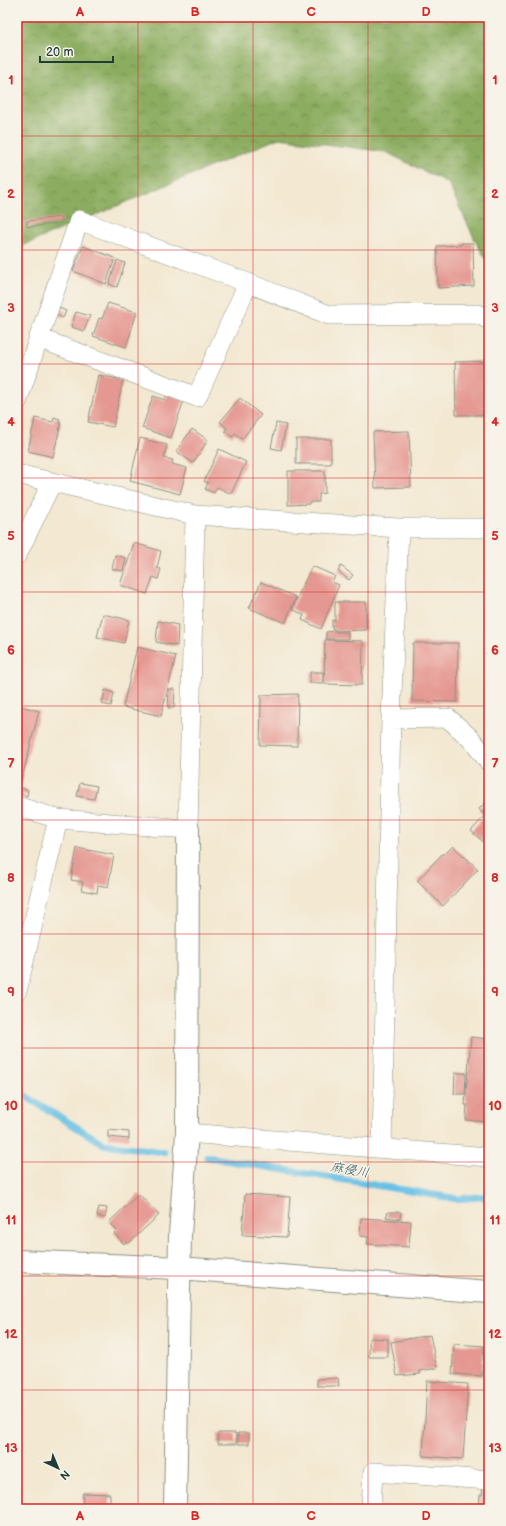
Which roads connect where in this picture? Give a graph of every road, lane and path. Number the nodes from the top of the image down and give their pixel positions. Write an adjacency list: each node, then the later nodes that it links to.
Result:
1 (248, 283): 2 (street); 3 (street); 3 (street)
2 (489, 320)
3 (38, 338): 4 (street)
4 (17, 402)
5 (17, 474): 6 (street)
6 (52, 482): 7 (street); 10 (street)
7 (196, 515): 8 (street); 15 (street)
8 (399, 528): 9 (street); 11 (street)
9 (489, 528)
10 (17, 555)
11 (392, 719): 12 (street); 18 (street)
12 (489, 762)
13 (17, 806): 14 (street)
14 (58, 819): 15 (street); 16 (street)
15 (188, 829): 17 (street)
16 (17, 991)
17 (187, 1133): 18 (street); 21 (street)
18 (382, 1148): 19 (street)
19 (489, 1156)
20 (17, 1261): 21 (street)
21 (179, 1268): 22 (street); 24 (street)
22 (489, 1292)
23 (489, 1480): 25 (street)
24 (175, 1509)
25 (371, 1509)

